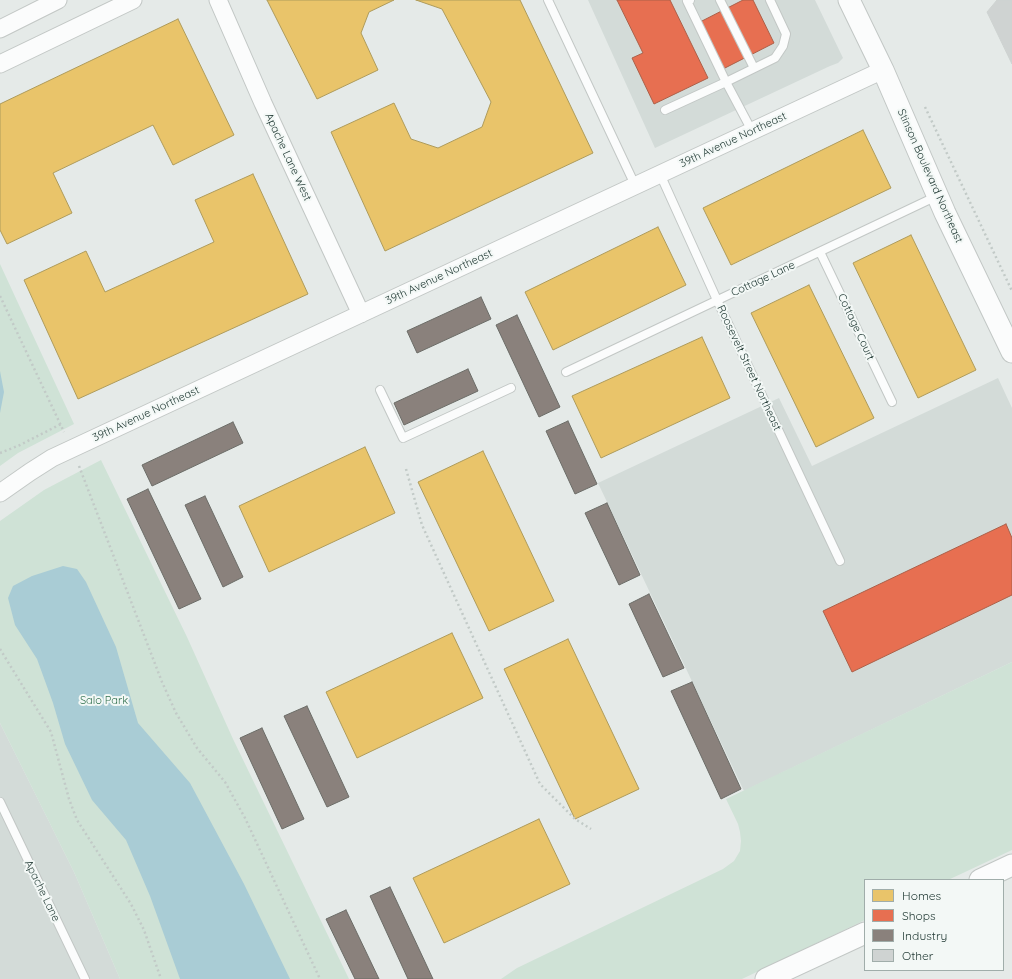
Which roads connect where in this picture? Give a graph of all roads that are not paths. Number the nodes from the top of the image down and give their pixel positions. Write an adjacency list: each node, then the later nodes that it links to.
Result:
1 (58, 0): 9 (street)
2 (133, 0): 10 (street)
3 (218, 0): 21 (street, Apache Lane West)
4 (548, 0): 17 (lane)
5 (690, 0): 13 (lane)
6 (720, 0): 11 (lane)
7 (770, 0): 11 (lane)
8 (849, 0): 12 (street, Stinson Boulevard Northeast)
9 (0, 29)
10 (0, 64)
11 (754, 68): 13 (lane)
12 (883, 70): 15 (street, 39th Avenue Northeast); 18 (street, Stinson Boulevard Northeast)
13 (726, 82): 14 (lane); 15 (lane)
14 (665, 110)
15 (752, 131): 16 (street, 39th Avenue Northeast)
16 (660, 174): 17 (street, 39th Avenue Northeast); 20 (lane, Roosevelt Street Northeast)
17 (635, 185): 21 (street, 39th Avenue Northeast)
18 (938, 196): 19 (lane, Cottage Lane); 22 (street, Stinson Boulevard Northeast)
19 (820, 252): 20 (lane, Cottage Lane); 26 (lane, Cottage Court)
20 (717, 300): 23 (lane, Cottage Lane); 28 (lane, Roosevelt Street Northeast)
21 (361, 314): 27 (street, 39th Avenue Northeast)
22 (1012, 352)
23 (566, 372)
24 (511, 388): 25 (lane)
25 (380, 390)
26 (892, 402)
27 (0, 493)
28 (840, 561)
29 (0, 802): 33 (lane, Apache Lane)
30 (1012, 865): 31 (street)
31 (982, 879)
32 (864, 933): 34 (street)
33 (85, 979)
34 (766, 979)

